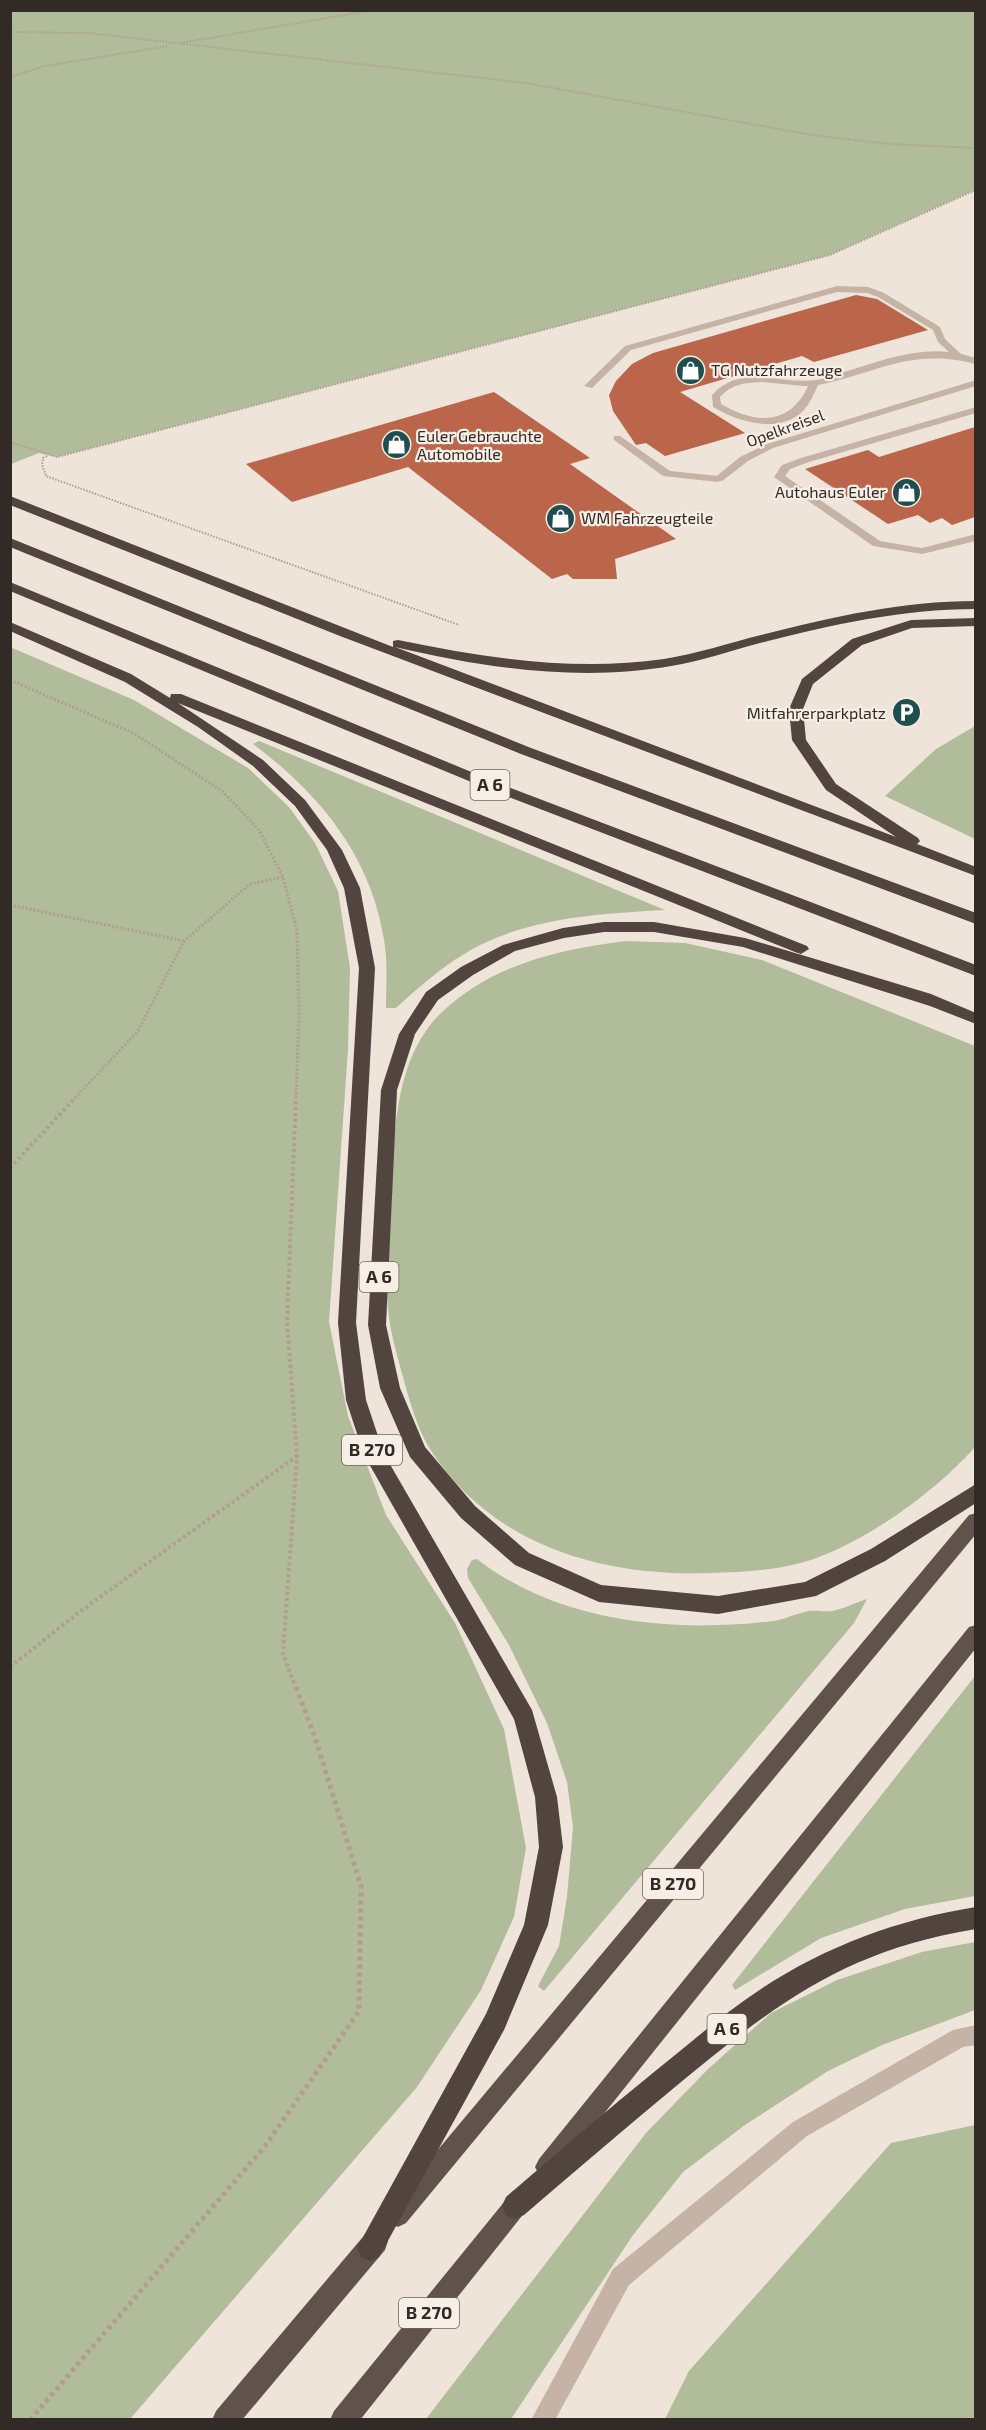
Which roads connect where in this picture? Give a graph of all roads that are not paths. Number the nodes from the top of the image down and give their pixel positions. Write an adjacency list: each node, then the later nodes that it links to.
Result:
1 (956, 354): 2 (street); 3 (street); 5 (street)
2 (975, 361)
3 (814, 383): 3 (street)
4 (975, 383): 7 (street, Opelkreisel)
5 (589, 386)
6 (975, 410): 9 (street)
7 (617, 438)
8 (10, 500): 15 (highway)
9 (975, 537)
10 (10, 542): 19 (highway, A 6)
11 (10, 586): 20 (highway, A 6)
12 (975, 605): 15 (highway)
13 (975, 621): 17 (highway)
14 (10, 626): 16 (highway)
15 (345, 633): 17 (highway)
16 (126, 677): 21 (highway); 29 (highway, B 270)
17 (942, 861): 18 (highway)
18 (975, 872)
19 (975, 919)
20 (975, 971)
21 (934, 1002): 22 (highway); 23 (highway, A 6)
22 (975, 1020)
23 (975, 1492)
24 (975, 1520): 29 (highway, B 270)
25 (975, 1633): 28 (highway, B 270)
26 (975, 1918): 28 (highway, A 6)
27 (975, 2035): 32 (street)
28 (515, 2206): 31 (highway, B 270)
29 (370, 2248): 30 (highway, B 270)
30 (225, 2420)
31 (343, 2420)
32 (542, 2420)

